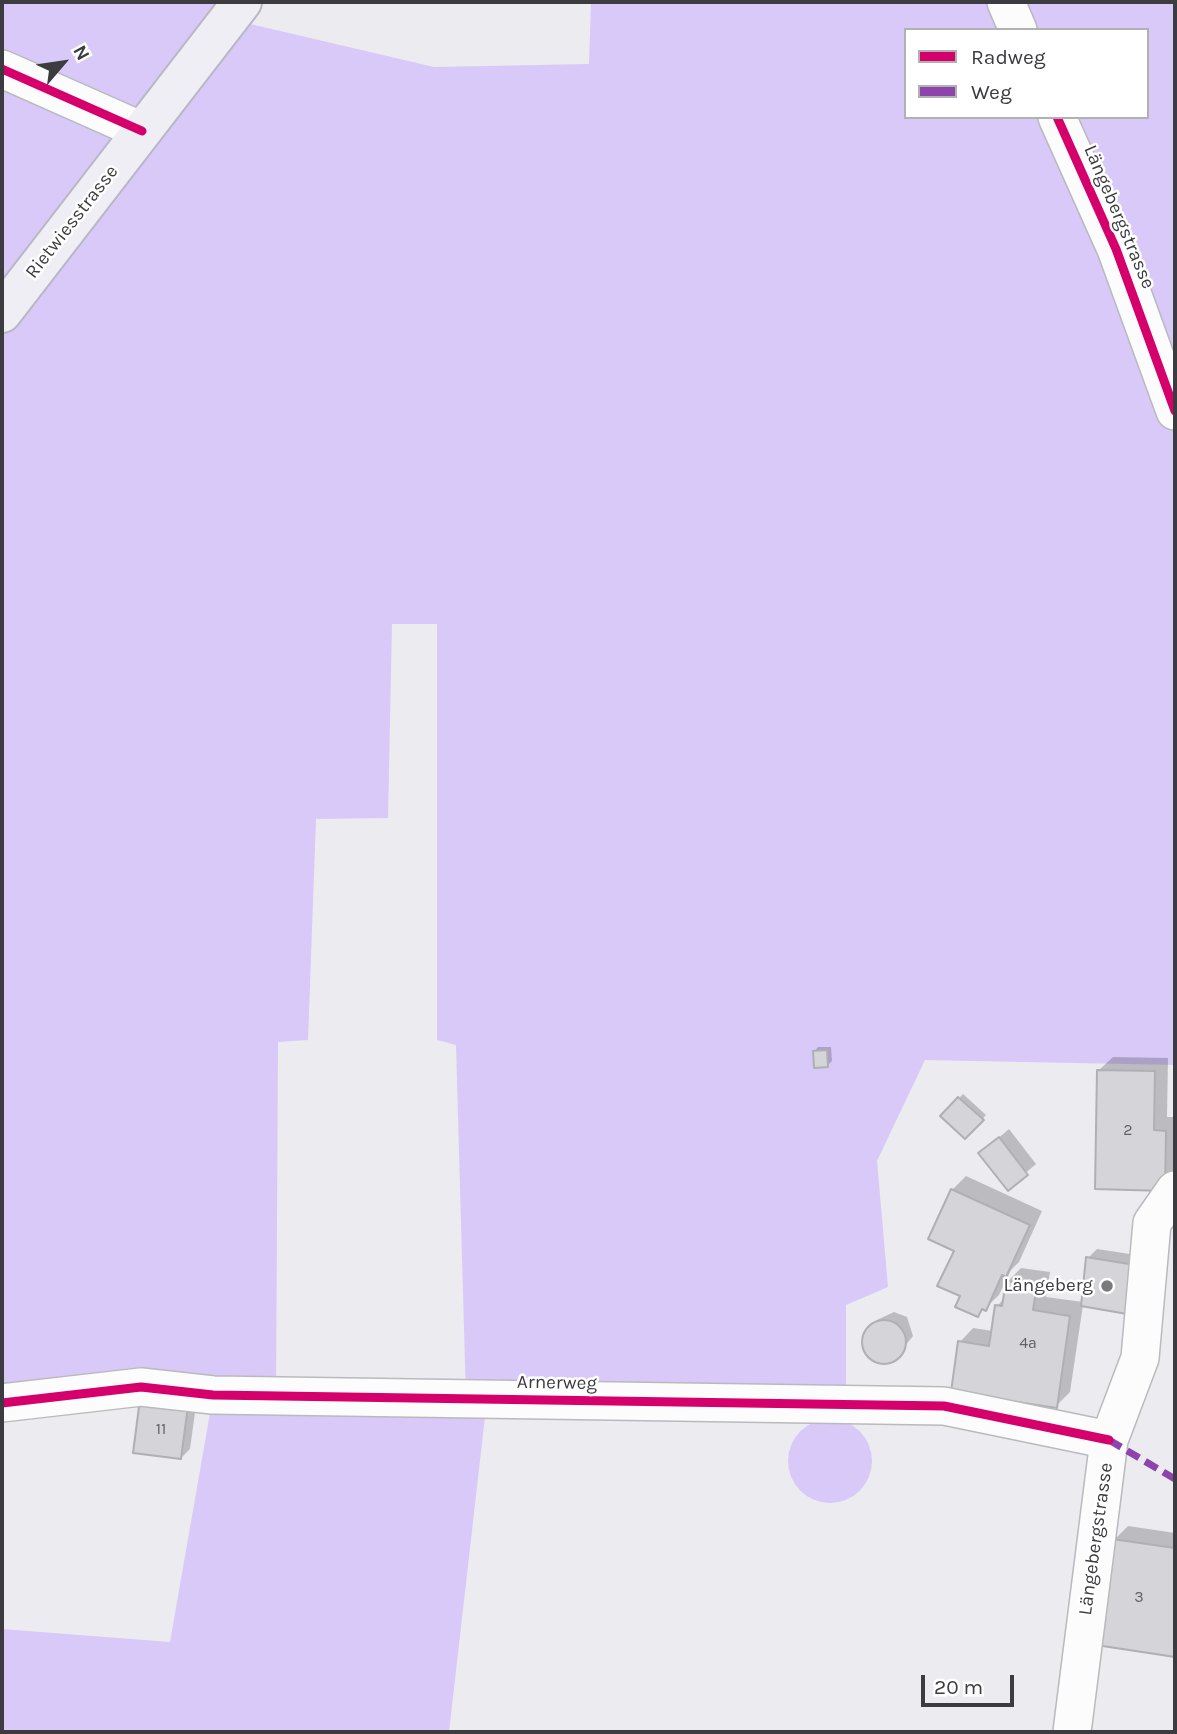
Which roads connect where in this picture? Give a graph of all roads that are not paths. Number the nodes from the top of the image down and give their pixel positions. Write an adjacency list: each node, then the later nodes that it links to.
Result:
1 (242, 2): 6 (main road, Rietwiesstrasse)
2 (1006, 2): 3 (street)
3 (1017, 28)
4 (2, 69): 6 (street)
5 (1058, 119): 8 (street, Längebergstrasse)
6 (142, 131): 7 (main road, Rietwiesstrasse)
7 (2, 313)
8 (1175, 411)
9 (1175, 1190): 11 (street, Längebergstrasse)
10 (2, 1403): 11 (street, Arnerweg)
11 (1108, 1440): 12 (street, Längebergstrasse)
12 (1072, 1732)

